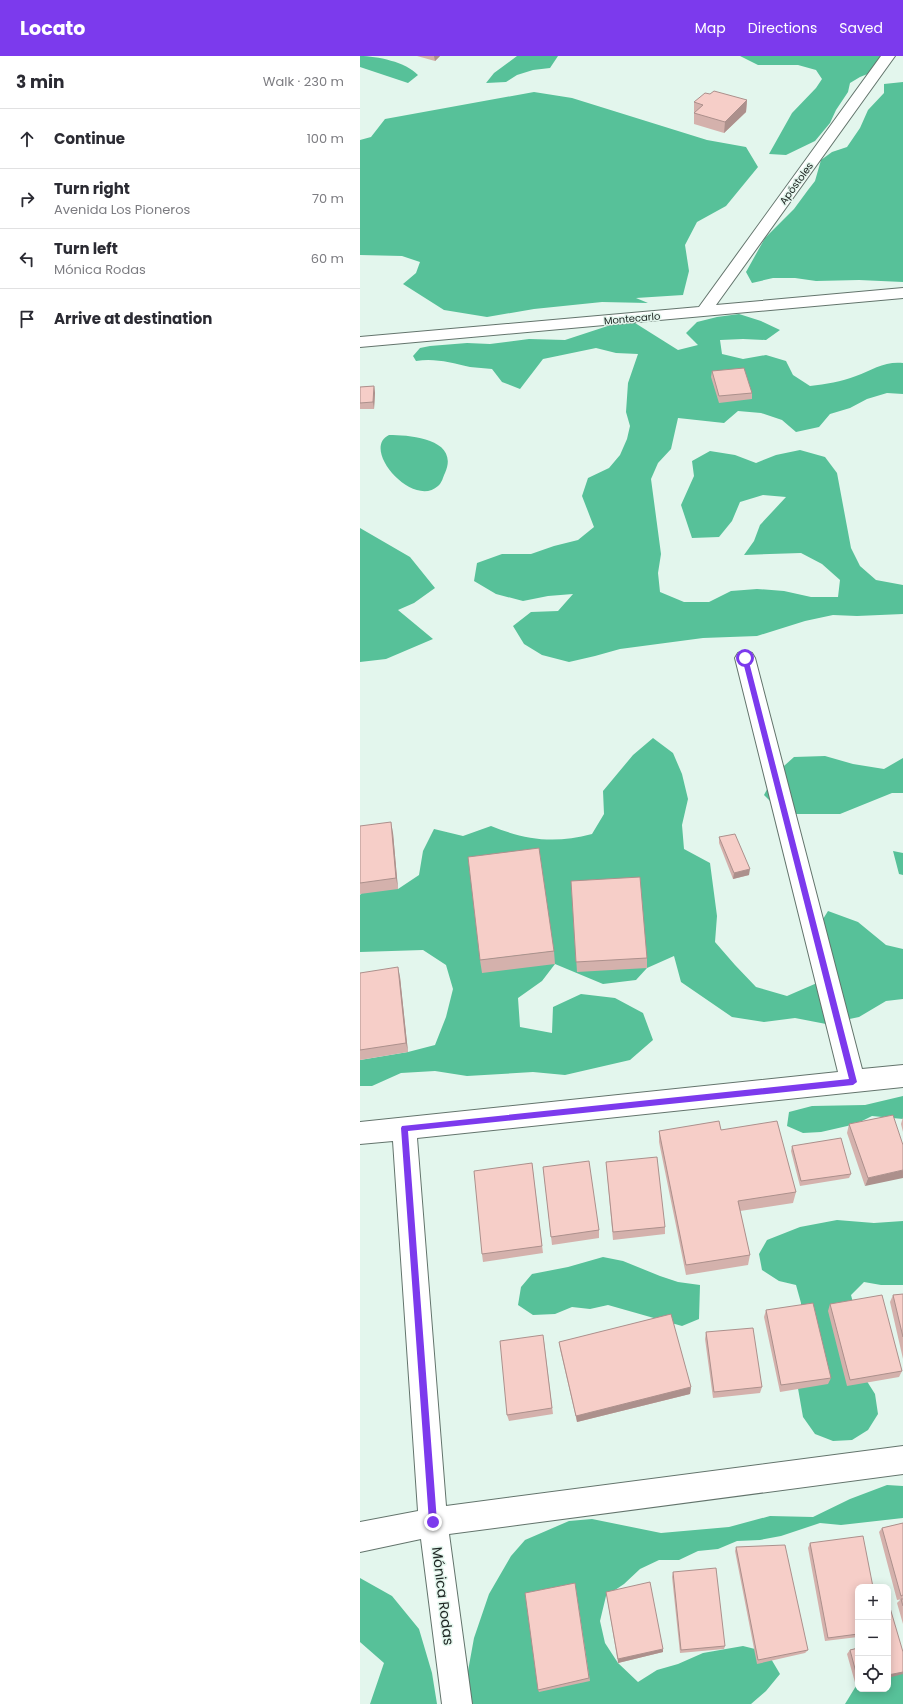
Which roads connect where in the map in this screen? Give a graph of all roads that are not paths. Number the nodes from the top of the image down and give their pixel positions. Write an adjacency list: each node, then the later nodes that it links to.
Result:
1 (888, 56): 3 (street, Apóstoles)
2 (903, 293): 3 (street, Montecarlo)
3 (704, 311): 4 (street, Montecarlo)
4 (360, 342)
5 (745, 658): 7 (street)
6 (903, 1076): 7 (street)
7 (853, 1082): 8 (street)
8 (404, 1128): 9 (street); 11 (street, Mónica Rodas)
9 (360, 1133)
10 (903, 1460): 11 (street)
11 (433, 1522): 12 (street); 13 (street, Mónica Rodas)
12 (360, 1537)
13 (457, 1704)

